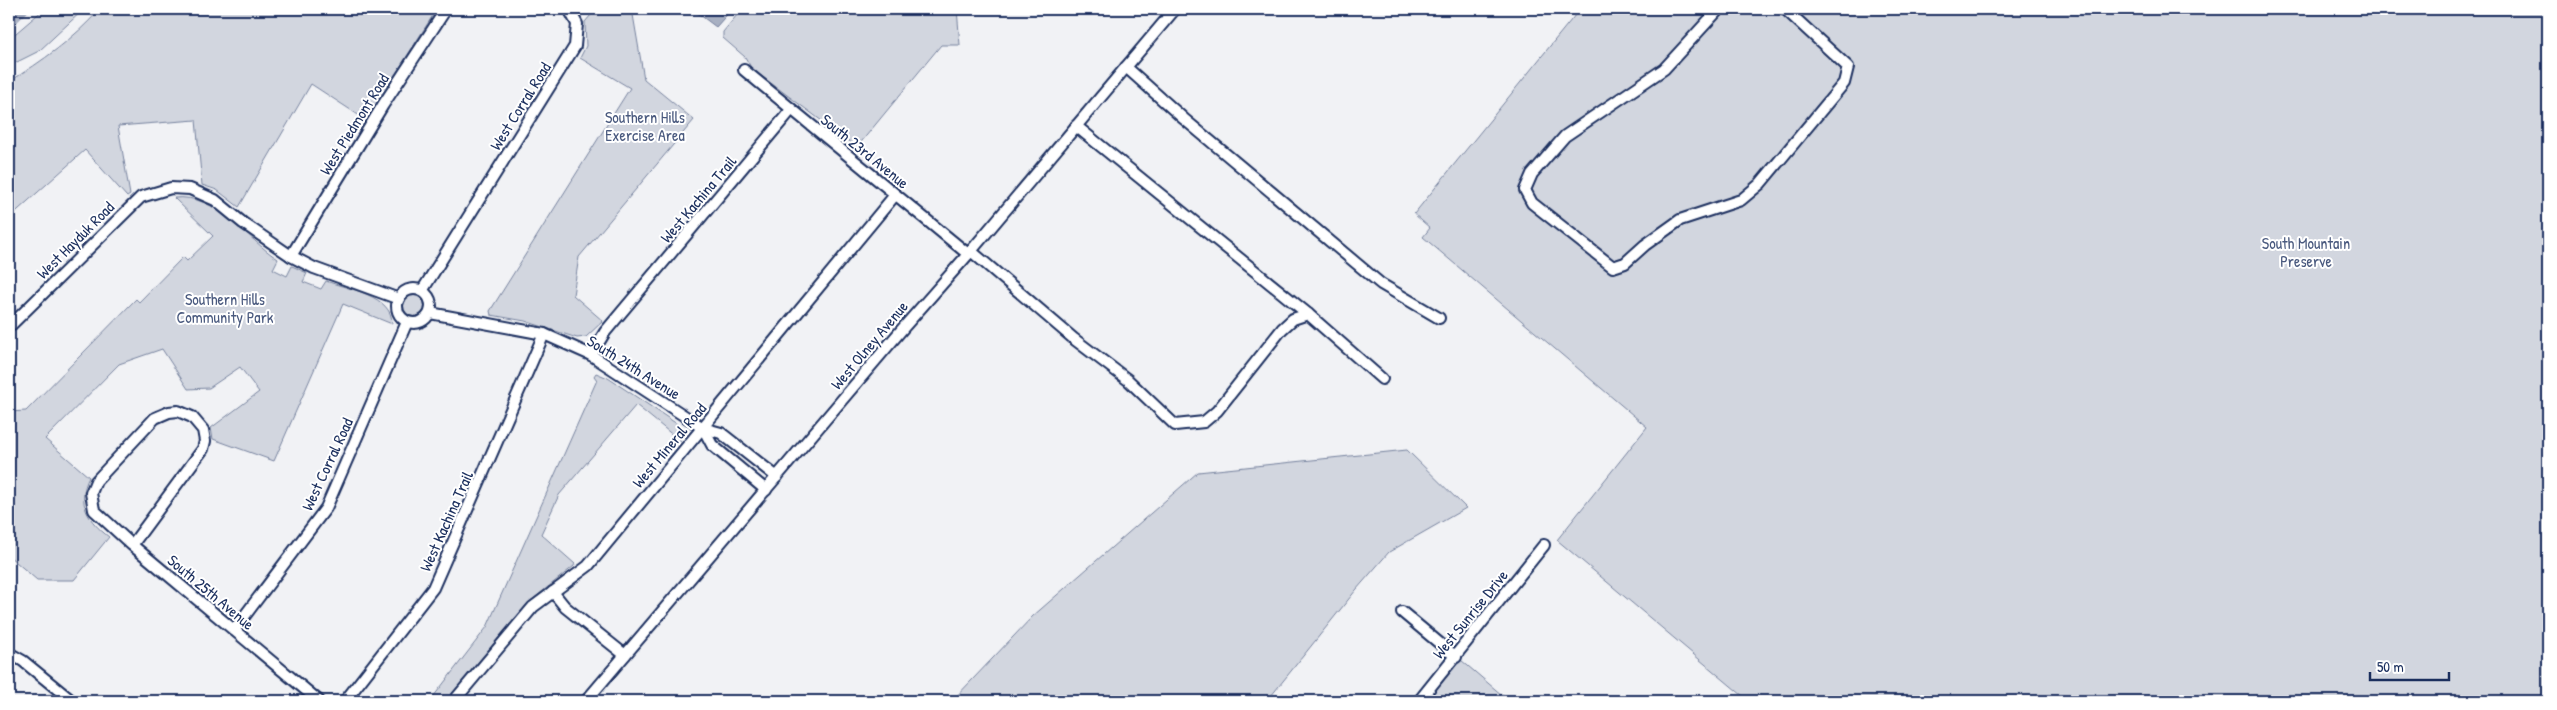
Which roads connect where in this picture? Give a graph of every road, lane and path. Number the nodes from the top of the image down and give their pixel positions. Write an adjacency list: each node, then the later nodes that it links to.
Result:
1 (446, 9): 12 (street, West Piedmont Road)
2 (569, 9): 13 (street, West Corral Road)
3 (1719, 9): 4 (street)
4 (1785, 9)
5 (1169, 11): 6 (street, West Olney Avenue)
6 (1126, 67): 9 (street, West Olney Avenue); 17 (street)
7 (744, 70): 8 (street, South 23rd Avenue)
8 (791, 110): 10 (street, South 23rd Avenue); 21 (street, West Kachina Trail)
9 (1076, 126): 11 (street, West Olney Avenue); 16 (street)
10 (894, 195): 11 (street, South 23rd Avenue); 23 (street, West Mineral Road)
11 (970, 253): 16 (street, South 23rd Avenue); 26 (street, West Olney Avenue)
12 (291, 256): 14 (street); 19 (street, West Hayduk Road)
13 (422, 291): 14 (street); 15 (street)
14 (398, 299): 18 (street)
15 (430, 313): 18 (street); 20 (street, South 24th Avenue)
16 (1308, 314): 22 (street)
17 (1439, 318)
18 (407, 322): 32 (street, West Corral Road)
19 (9, 327)
20 (544, 334): 21 (street, South 24th Avenue); 38 (street, West Kachina Trail)
21 (591, 355): 23 (street, South 24th Avenue)
22 (1382, 379)
23 (703, 428): 24 (street, South 24th Avenue); 25 (street, South 24th Avenue); 30 (street, West Mineral Road)
24 (739, 446): 25 (street); 26 (street, South 24th Avenue)
25 (729, 458): 27 (street, South 24th Avenue)
26 (777, 477): 27 (street, West Olney Avenue)
27 (766, 490): 34 (street, West Olney Avenue)
28 (132, 545): 28 (street, South 25th Avenue); 32 (street, South 25th Avenue)
29 (1544, 545): 35 (street, West Sunrise Drive)
30 (553, 592): 34 (street); 39 (street, West Mineral Road)
31 (1402, 612): 35 (street)
32 (234, 630): 37 (street, South 25th Avenue)
33 (9, 653): 36 (street)
34 (624, 655): 40 (street, West Olney Avenue)
35 (1456, 657): 41 (street, West Sunrise Drive)
36 (72, 701)
37 (319, 701)
38 (345, 701)
39 (454, 701)
40 (586, 701)
41 (1418, 701)

